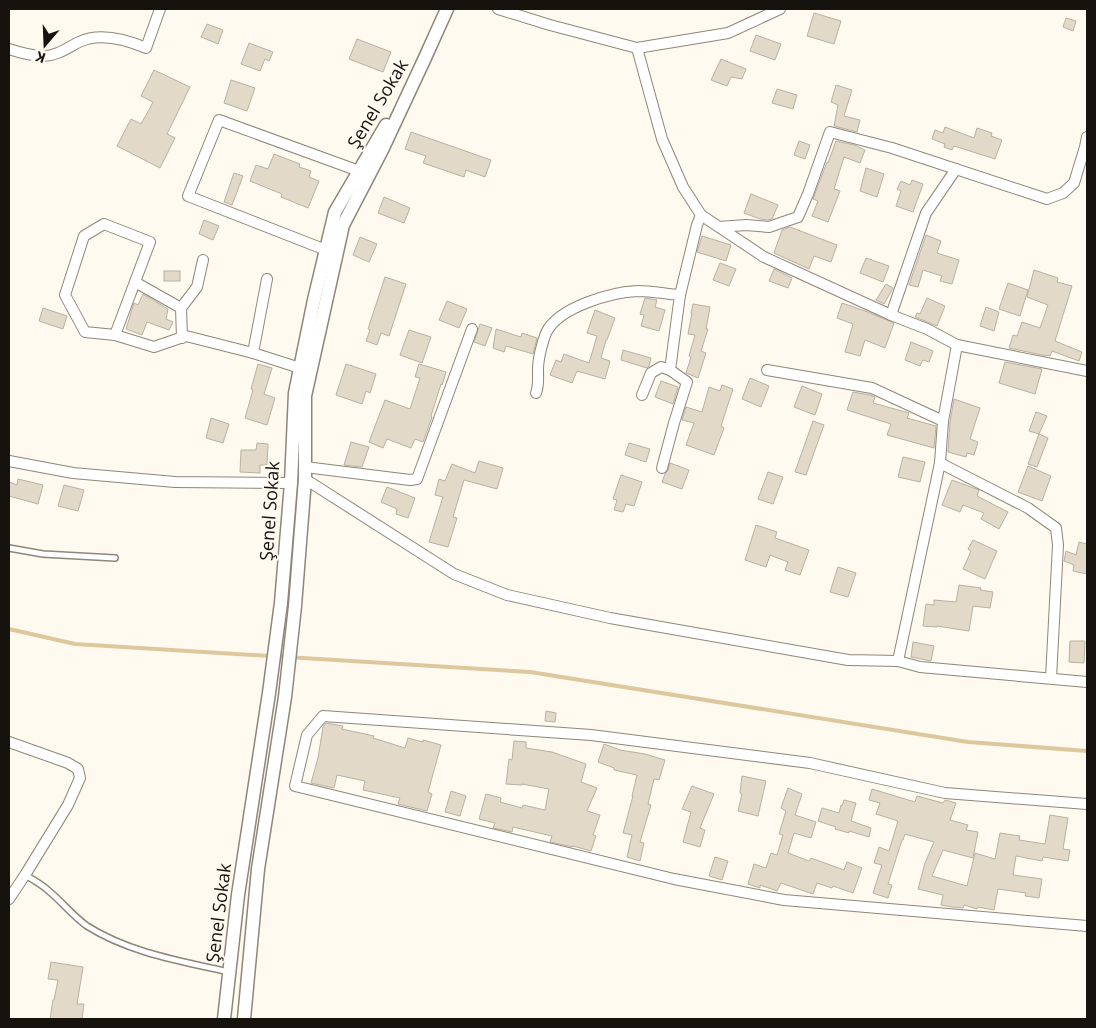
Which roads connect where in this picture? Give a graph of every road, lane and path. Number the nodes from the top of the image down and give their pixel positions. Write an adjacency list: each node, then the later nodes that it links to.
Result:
1 (160, 9): 6 (street)
2 (447, 9): 7 (street)
3 (498, 9): 5 (street)
4 (780, 9): 5 (street)
5 (638, 48): 11 (street)
6 (9, 49)
7 (424, 60): 10 (street, Şenel Sokak); 35 (street, Şenel Sokak)
8 (1087, 137): 9 (street)
9 (956, 169): 12 (street); 19 (street)
10 (359, 171): 13 (street, Şenel Sokak); 13 (street)
11 (701, 215): 12 (street); 17 (street)
12 (719, 226): 19 (street)
13 (326, 250): 25 (street, Şenel Sokak)
14 (203, 260): 18 (street)
15 (267, 279): 24 (street)
16 (135, 282): 18 (street); 21 (street); 21 (street)
17 (680, 295): 26 (street); 29 (street)
18 (181, 308): 22 (street)
19 (890, 314): 23 (street)
20 (472, 329): 35 (street)
21 (115, 335): 22 (street)
22 (182, 338): 24 (street)
23 (957, 345): 28 (street); 31 (street)
24 (253, 353): 25 (street)
25 (300, 368): 36 (street, Şenel Sokak)
26 (670, 370): 30 (street); 34 (street)
27 (767, 370): 31 (street)
28 (1087, 371)
29 (536, 393)
30 (642, 395)
31 (943, 421): 33 (street)
32 (9, 461): 36 (street)
33 (940, 463): 39 (street); 40 (street)
34 (662, 468)
35 (305, 473): 39 (street); 49 (street, Şenel Sokak)
36 (291, 483): 47 (street, Şenel Sokak)
37 (9, 548): 38 (lane)
38 (114, 558)
39 (898, 661): 40 (street)
40 (1051, 678): 41 (street)
41 (1087, 682)
42 (9, 742): 44 (street)
43 (1087, 804): 46 (street)
44 (25, 875): 45 (street); 47 (lane)
45 (9, 899)
46 (1087, 926)
47 (229, 972): 48 (street, Şenel Sokak)
48 (224, 1019)
49 (244, 1019)

